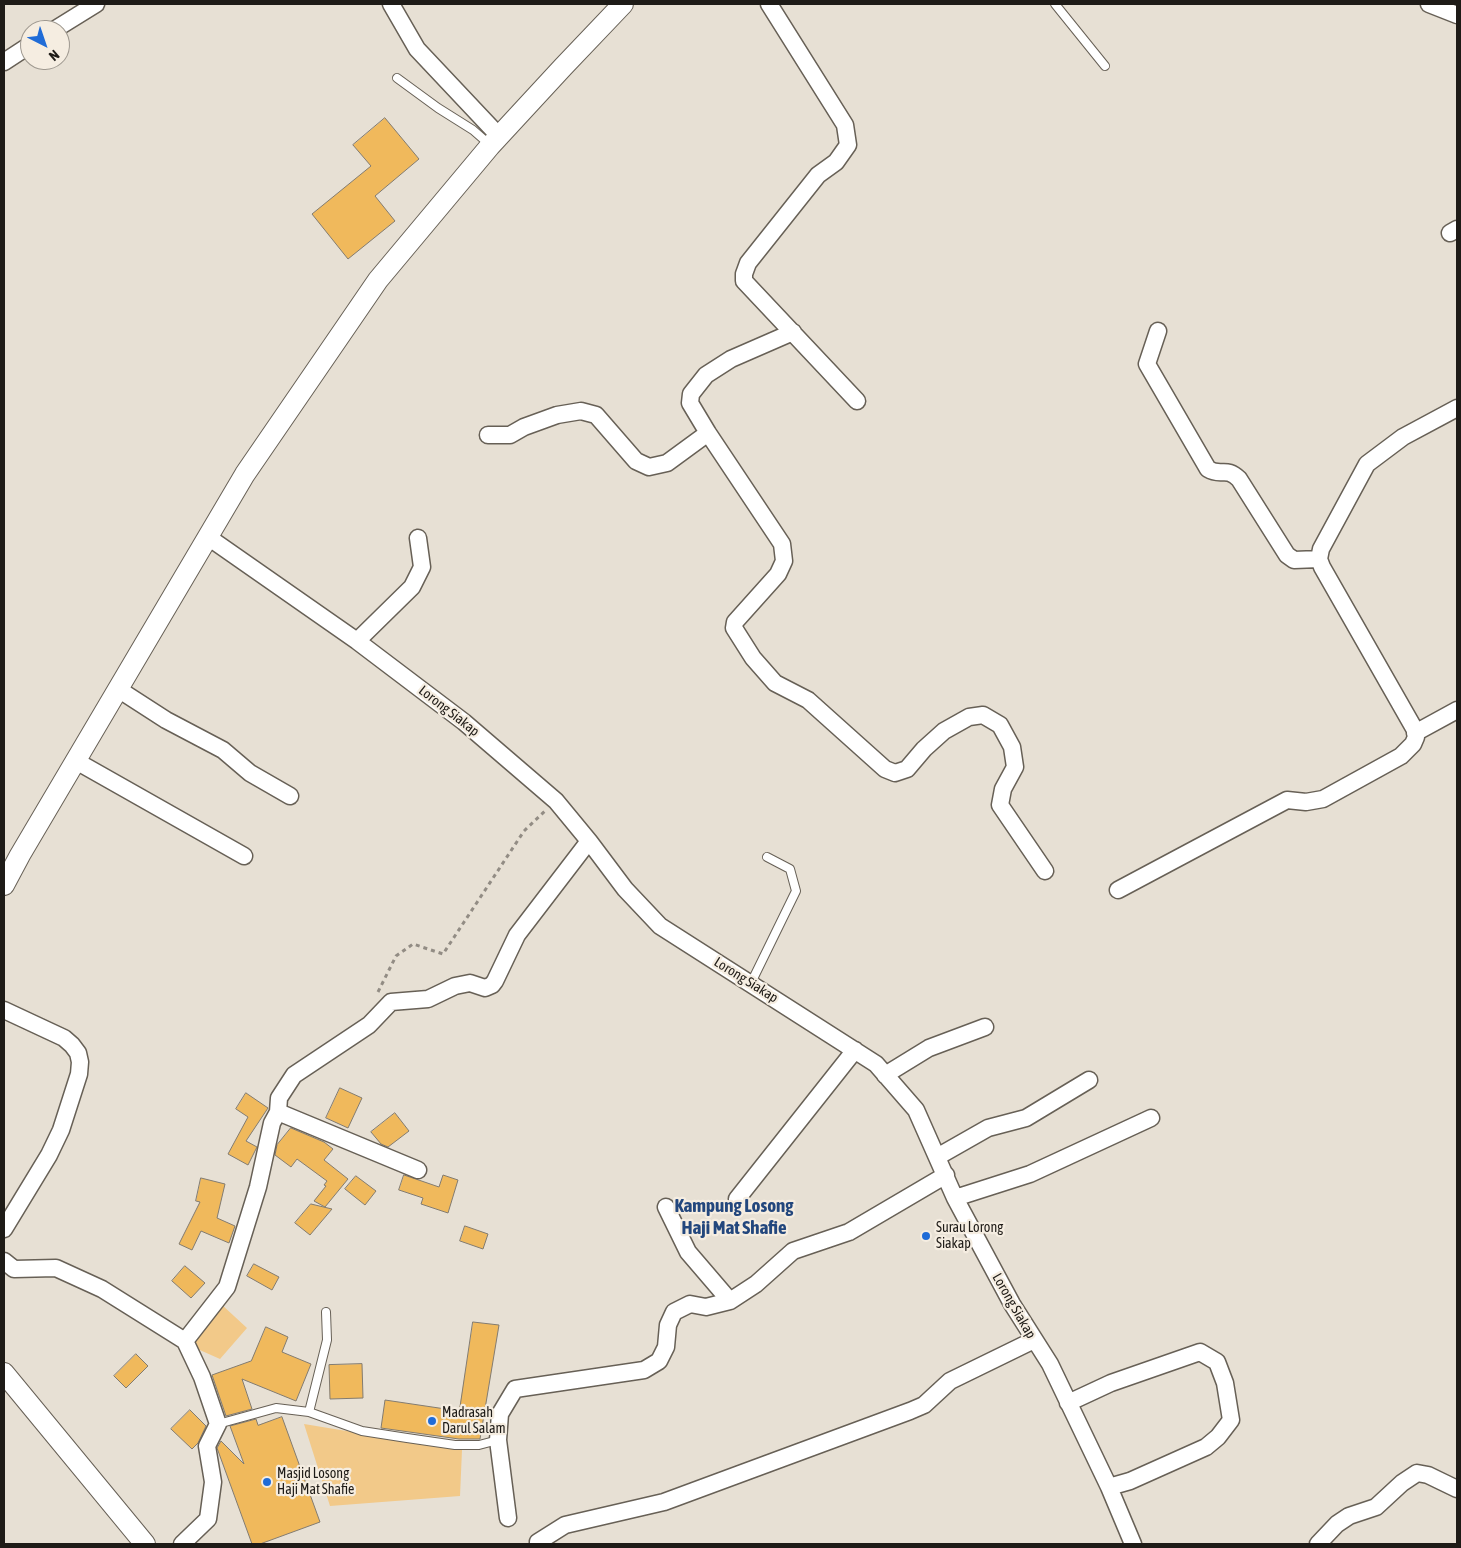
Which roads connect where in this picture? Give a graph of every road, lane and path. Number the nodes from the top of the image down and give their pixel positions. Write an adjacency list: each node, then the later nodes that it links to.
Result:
1 (392, 4): 13 (street)
2 (624, 4): 13 (street)
3 (769, 4): 15 (street)
4 (1055, 4): 11 (lane)
5 (1429, 4): 7 (street)
6 (88, 6): 8 (street)
7 (1457, 15)
8 (68, 20)
9 (20, 52): 10 (street)
10 (4, 62)
11 (1106, 66)
12 (397, 78): 13 (lane)
13 (495, 141): 20 (street)
14 (1158, 331): 22 (street)
15 (793, 332): 16 (street); 18 (street)
16 (857, 401)
17 (1457, 408): 22 (street)
18 (708, 433): 19 (street); 33 (street)
19 (488, 435)
20 (208, 537): 23 (street, Lorong Siakap); 24 (street)
21 (418, 538): 23 (street)
22 (1319, 559): 26 (street)
23 (357, 640): 29 (street, Lorong Siakap)
24 (118, 689): 27 (street); 28 (street)
25 (1457, 710): 26 (street)
26 (1415, 733): 35 (street)
27 (76, 760): 31 (street); 34 (street)
28 (290, 796)
29 (556, 801): 30 (street, Lorong Siakap); 37 (path)
30 (589, 841): 36 (street, Lorong Siakap); 43 (street)
31 (244, 856)
32 (767, 857): 36 (lane)
33 (1045, 871)
34 (4, 885)
35 (1118, 890)
36 (751, 984): 40 (street, Lorong Siakap)
37 (374, 998)
38 (4, 1010): 51 (street)
39 (985, 1027): 41 (street)
40 (855, 1050): 41 (street, Lorong Siakap); 49 (street)
41 (885, 1075): 45 (street, Lorong Siakap)
42 (1089, 1080): 45 (street)
43 (278, 1112): 46 (street); 56 (street)
44 (1151, 1118): 48 (street)
45 (938, 1157): 47 (street, Lorong Siakap)
46 (418, 1170)
47 (946, 1175): 48 (street, Lorong Siakap); 53 (street)
48 (955, 1198): 55 (street, Lorong Siakap)
49 (737, 1199)
50 (666, 1207): 53 (street)
51 (4, 1229)
52 (4, 1261): 56 (street)
53 (730, 1301): 61 (street)
54 (326, 1312): 59 (lane)
55 (1034, 1340): 58 (street, Lorong Siakap); 67 (street)
56 (185, 1341): 60 (street)
57 (4, 1373): 65 (street)
58 (1068, 1403): 62 (street, Lorong Siakap); 62 (street)
59 (309, 1412): 60 (lane); 61 (lane)
60 (218, 1424): 66 (street)
61 (498, 1440): 64 (street)
62 (1109, 1487): 68 (street, Lorong Siakap)
63 (1457, 1489): 69 (street)
64 (508, 1518)
65 (145, 1544)
66 (182, 1544)
67 (538, 1544)
68 (1133, 1544)
69 (1318, 1544)

